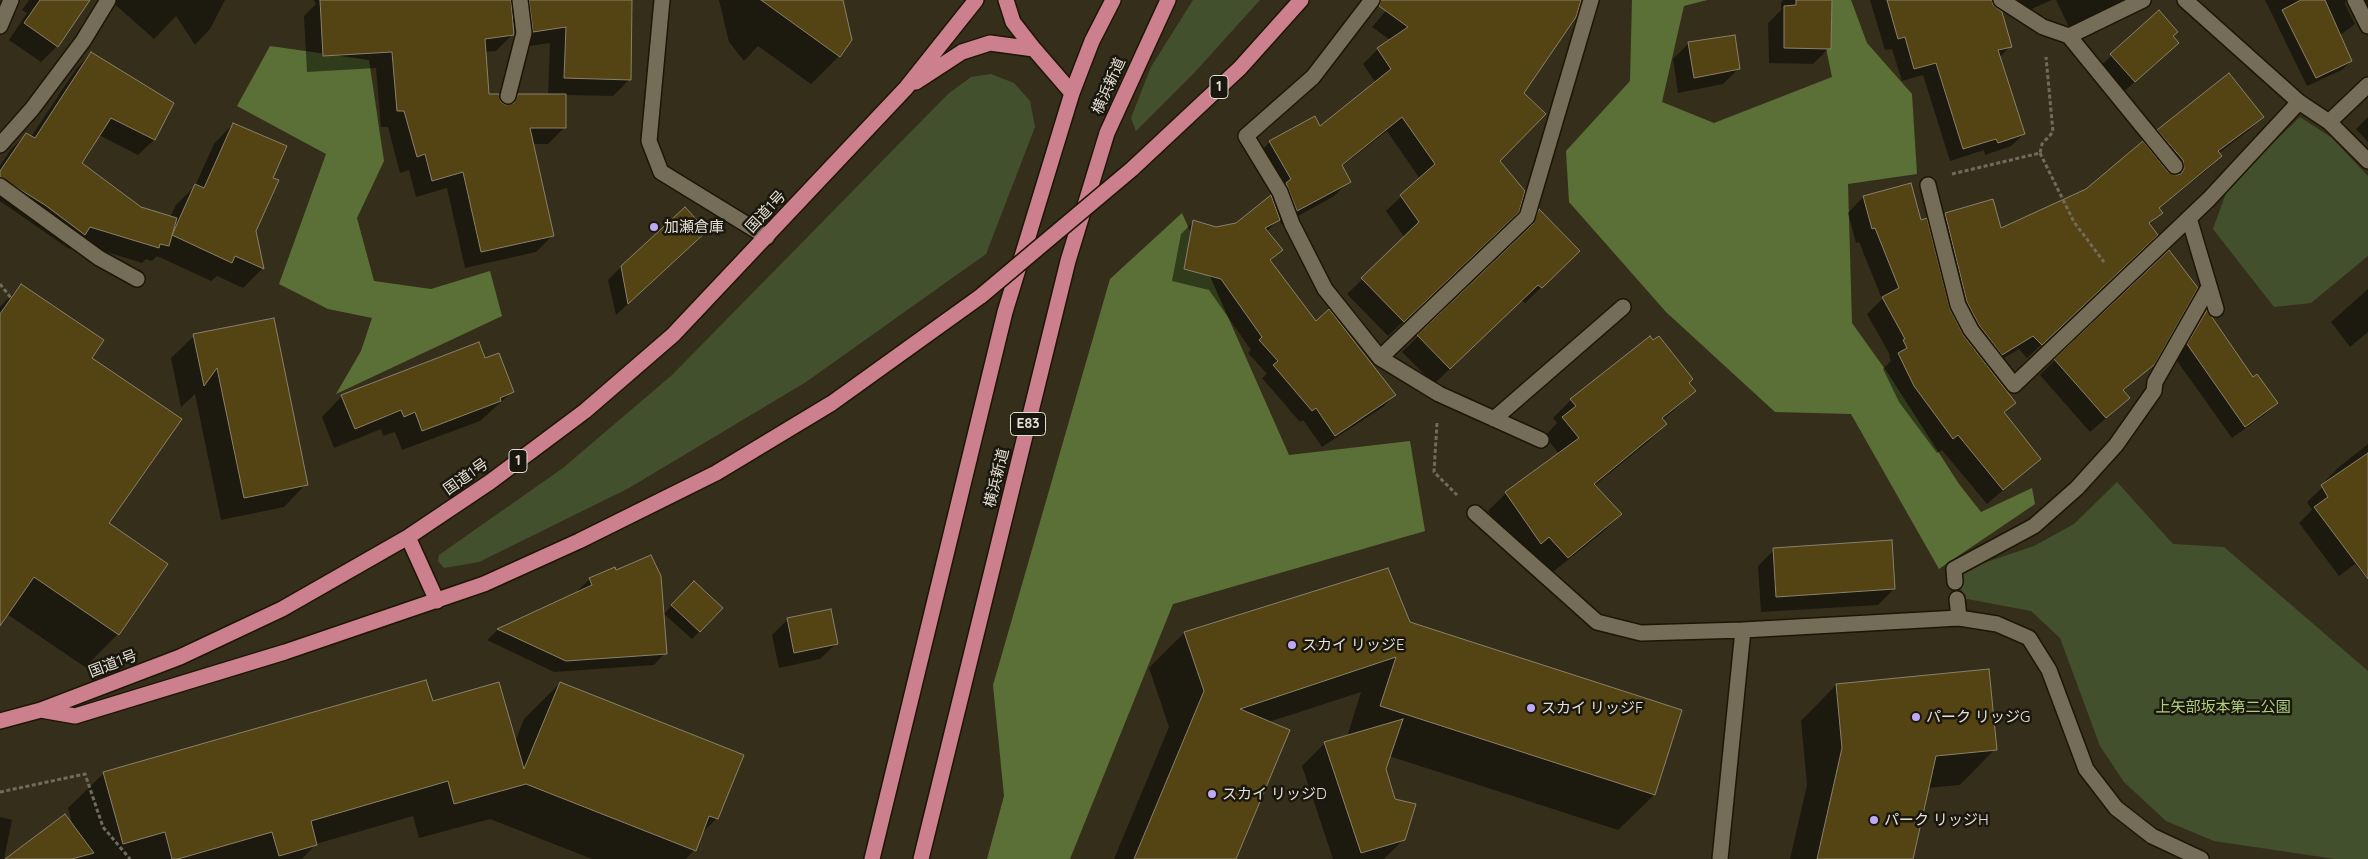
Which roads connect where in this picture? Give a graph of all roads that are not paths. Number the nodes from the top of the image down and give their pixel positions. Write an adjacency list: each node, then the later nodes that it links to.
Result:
1 (11, 0): 16 (street)
2 (108, 0): 26 (street)
3 (520, 0): 23 (street)
4 (662, 0): 32 (street)
5 (976, 0): 21 (highway, 1)
6 (1006, 0): 19 (highway)
7 (1113, 0): 22 (highway, 横浜新道)
8 (1168, 0): 50 (highway, 横浜新道 / E83)
9 (1301, 0): 44 (highway, 1, bridge)
10 (1372, 0): 37 (street)
11 (1591, 0): 37 (street)
12 (2001, 0): 18 (street)
13 (2143, 0): 18 (street)
14 (2186, 0): 24 (street)
15 (2355, 0): 17 (street)
16 (0, 26)
17 (2368, 26)
18 (2069, 36): 28 (street)
19 (1034, 49): 21 (highway); 22 (highway)
20 (2368, 84): 25 (street)
21 (906, 88): 32 (highway, 国道1号 / 1)
22 (1072, 93): 49 (highway, 横浜新道)
23 (508, 96)
24 (2299, 102): 25 (street); 31 (street)
25 (2329, 122): 27 (street)
26 (0, 145)
27 (2368, 161)
28 (2175, 166)
29 (1928, 185): 31 (street)
30 (0, 186): 33 (street)
31 (2189, 218): 34 (street)
32 (767, 237): 41 (highway, 国道1号 / 1)
33 (137, 279)
34 (2209, 287): 36 (street); 42 (street)
35 (1623, 307): 38 (street)
36 (2216, 309)
37 (1380, 358): 38 (street)
38 (1494, 419): 39 (street)
39 (1541, 440)
40 (1475, 513): 46 (street)
41 (408, 538): 44 (highway); 47 (highway, 国道1号 / 1)
42 (1955, 582)
43 (1957, 599): 45 (street)
44 (437, 601): 47 (highway, 1)
45 (1959, 618): 46 (street); 52 (street)
46 (1743, 630): 51 (street)
47 (41, 710): 48 (highway, 国道1号 / 1)
48 (0, 721)
49 (872, 859)
50 (921, 859)
51 (1720, 859)
52 (2201, 859)

